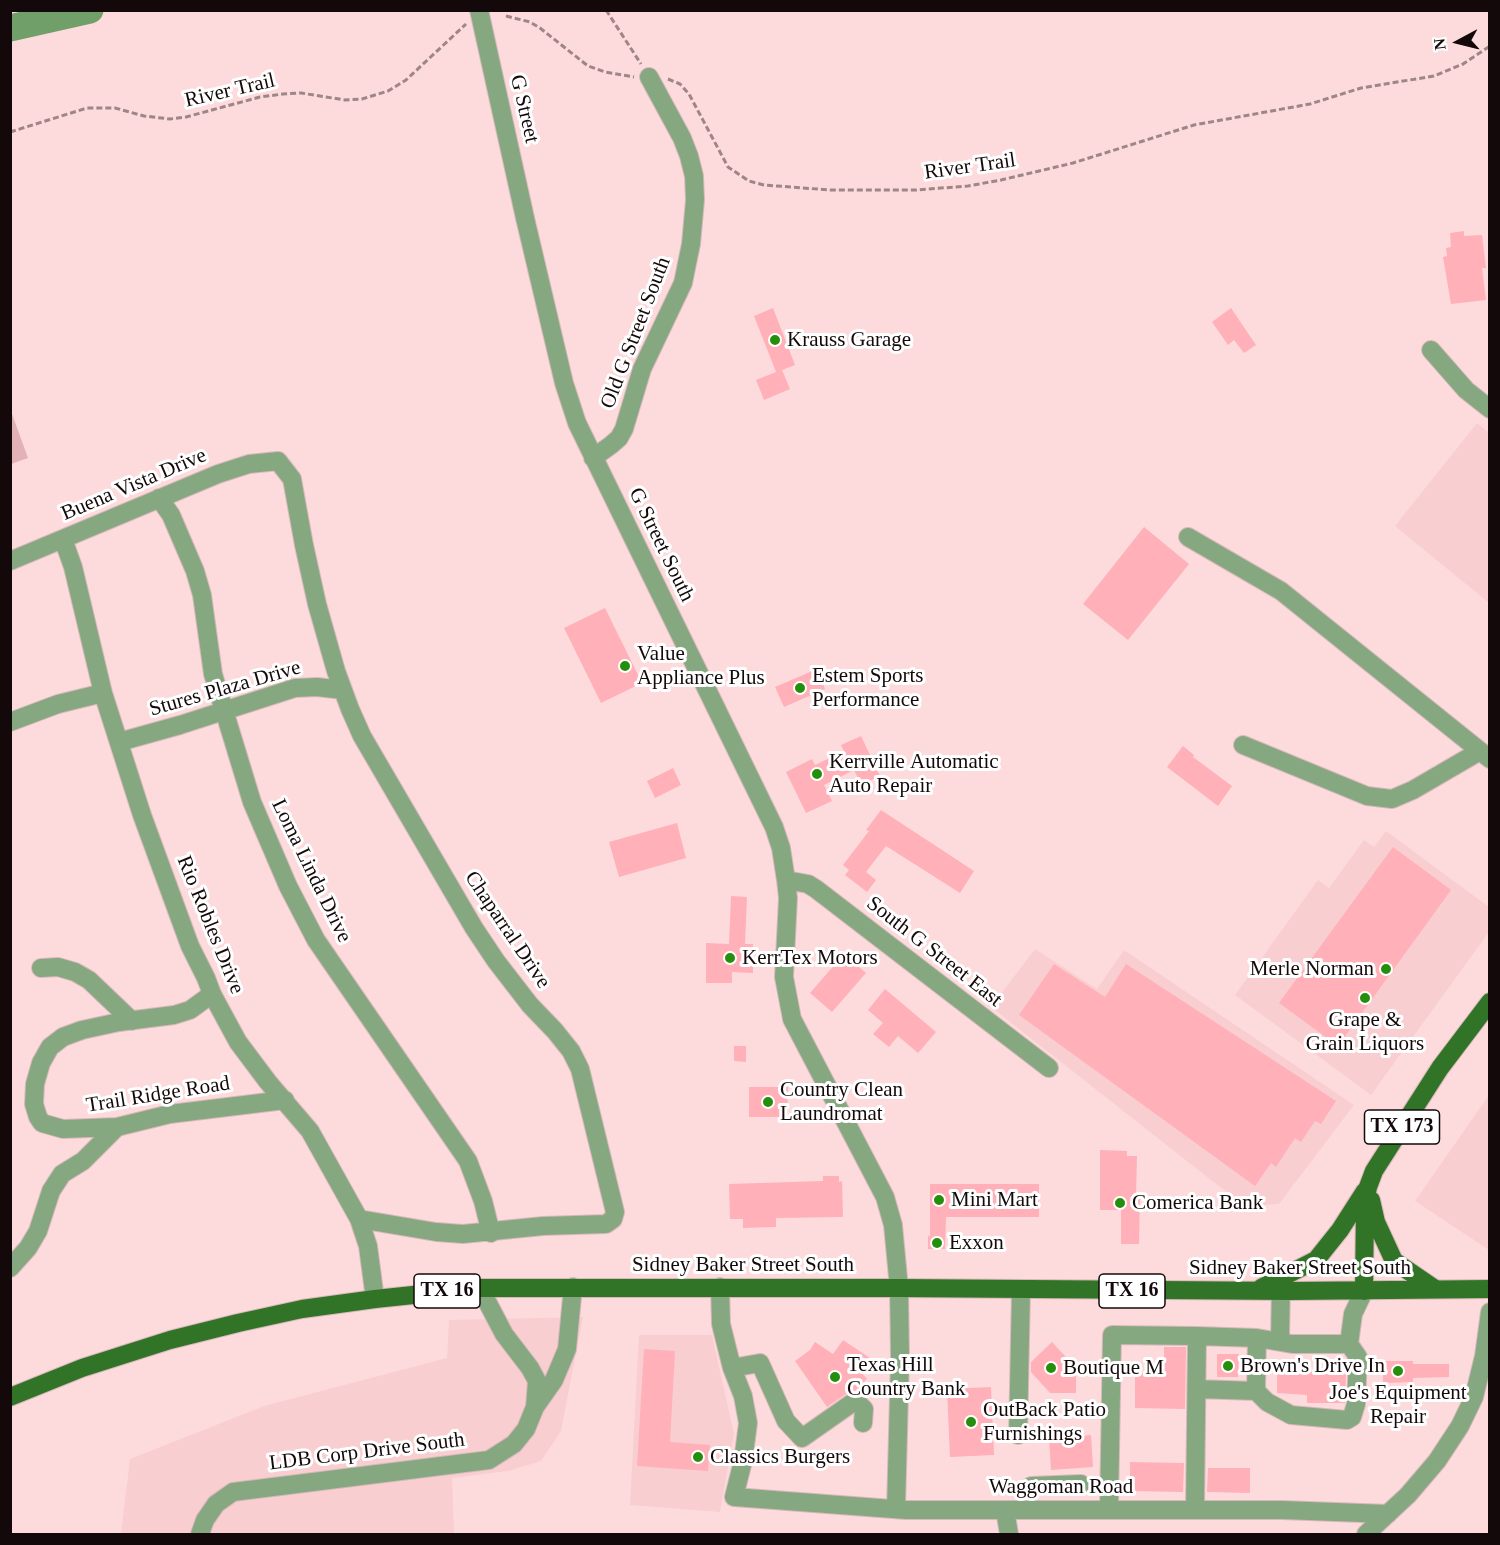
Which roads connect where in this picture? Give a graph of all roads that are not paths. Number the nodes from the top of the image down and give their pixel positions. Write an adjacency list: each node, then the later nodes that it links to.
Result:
1 (474, 16): 3 (street, G Street, bridge)
2 (644, 70): 6 (street, Old G Street South)
3 (525, 218): 6 (street, G Street South)
4 (1431, 350): 5 (street)
5 (1490, 409)
6 (593, 458): 19 (street, G Street South)
7 (278, 461): 8 (street, Buena Vista Drive); 12 (street, Chaparral Drive)
8 (159, 498): 10 (street, Buena Vista Drive); 14 (street, Loma Linda Drive)
9 (1188, 537): 18 (street)
10 (63, 539): 11 (street, Buena Vista Drive); 13 (street, Rio Robles Drive)
11 (10, 561)
12 (343, 690): 14 (street, Stures Plaza Drive); 29 (street, Chaparral Drive)
13 (103, 693): 15 (street); 16 (street, Rio Robles Drive)
14 (224, 711): 16 (street, Stures Plaza Drive); 29 (street, Loma Linda Drive)
15 (10, 722)
16 (119, 742): 21 (street, Rio Robles Drive)
17 (1243, 745): 18 (street)
18 (1485, 755)
19 (786, 880): 24 (street, South G Street East); 35 (street, G Street South)
20 (41, 968): 23 (street)
21 (212, 994): 23 (street, Trail Ridge Road); 25 (street, Rio Robles Drive)
22 (1490, 1002): 27 (main road, TX 173)
23 (132, 1020): 26 (street, Trail Ridge Road)
24 (1049, 1068)
25 (285, 1100): 26 (street, Trail Ridge Road); 28 (street, Rio Robles Drive)
26 (117, 1127): 30 (street)
27 (1368, 1187): 31 (main road); 38 (main road); 39 (main road, TX 173)
28 (359, 1219): 29 (street, Chaparral Drive); 40 (street, Rio Robles Drive)
29 (491, 1233)
30 (10, 1268)
31 (1281, 1285): 37 (main road, Sidney Baker Street South / TX 16); 39 (main road, Sidney Baker Street South); 44 (street)
32 (573, 1287): 33 (main road, Sidney Baker Street South / TX 16); 34 (main road, Sidney Baker Street South / TX 16); 51 (street, LDB Corp Drive South)
33 (720, 1287): 35 (main road, Sidney Baker Street South / TX 16); 46 (street)
34 (480, 1288): 40 (main road, Sidney Baker Street South / TX 16); 51 (street, LDB Corp Drive South)
35 (899, 1288): 37 (main road, Sidney Baker Street South / TX 16); 56 (street, G Street South)
36 (1490, 1289): 38 (main road, Sidney Baker Street South)
37 (1021, 1290): 53 (street)
38 (1435, 1290): 39 (main road, Sidney Baker Street South)
39 (1364, 1291): 45 (street)
40 (375, 1299): 49 (main road, Sidney Baker Street South / TX 16)
41 (1490, 1312): 50 (street)
42 (1197, 1336): 43 (street); 47 (street); 57 (street)
43 (1257, 1338): 44 (street); 48 (street)
44 (1280, 1342): 45 (street)
45 (1349, 1344): 48 (street)
46 (732, 1368): 52 (street); 56 (street, Waggoman Road)
47 (1197, 1389): 48 (street); 59 (street)
48 (1256, 1391)
49 (10, 1397)
50 (1482, 1401): 60 (street)
51 (535, 1407): 61 (street, LDB Corp Drive South)
52 (863, 1423)
53 (1018, 1435)
54 (1081, 1484): 55 (street)
55 (1031, 1486)
56 (896, 1509): 58 (street, Waggoman Road)
57 (1109, 1509): 58 (street, Waggoman Road); 59 (street, Waggoman Road)
58 (1005, 1510): 62 (street)
59 (1195, 1510): 60 (street, Waggoman Road)
60 (1388, 1514): 63 (street)
61 (200, 1534)
62 (1009, 1534)
63 (1366, 1534)

